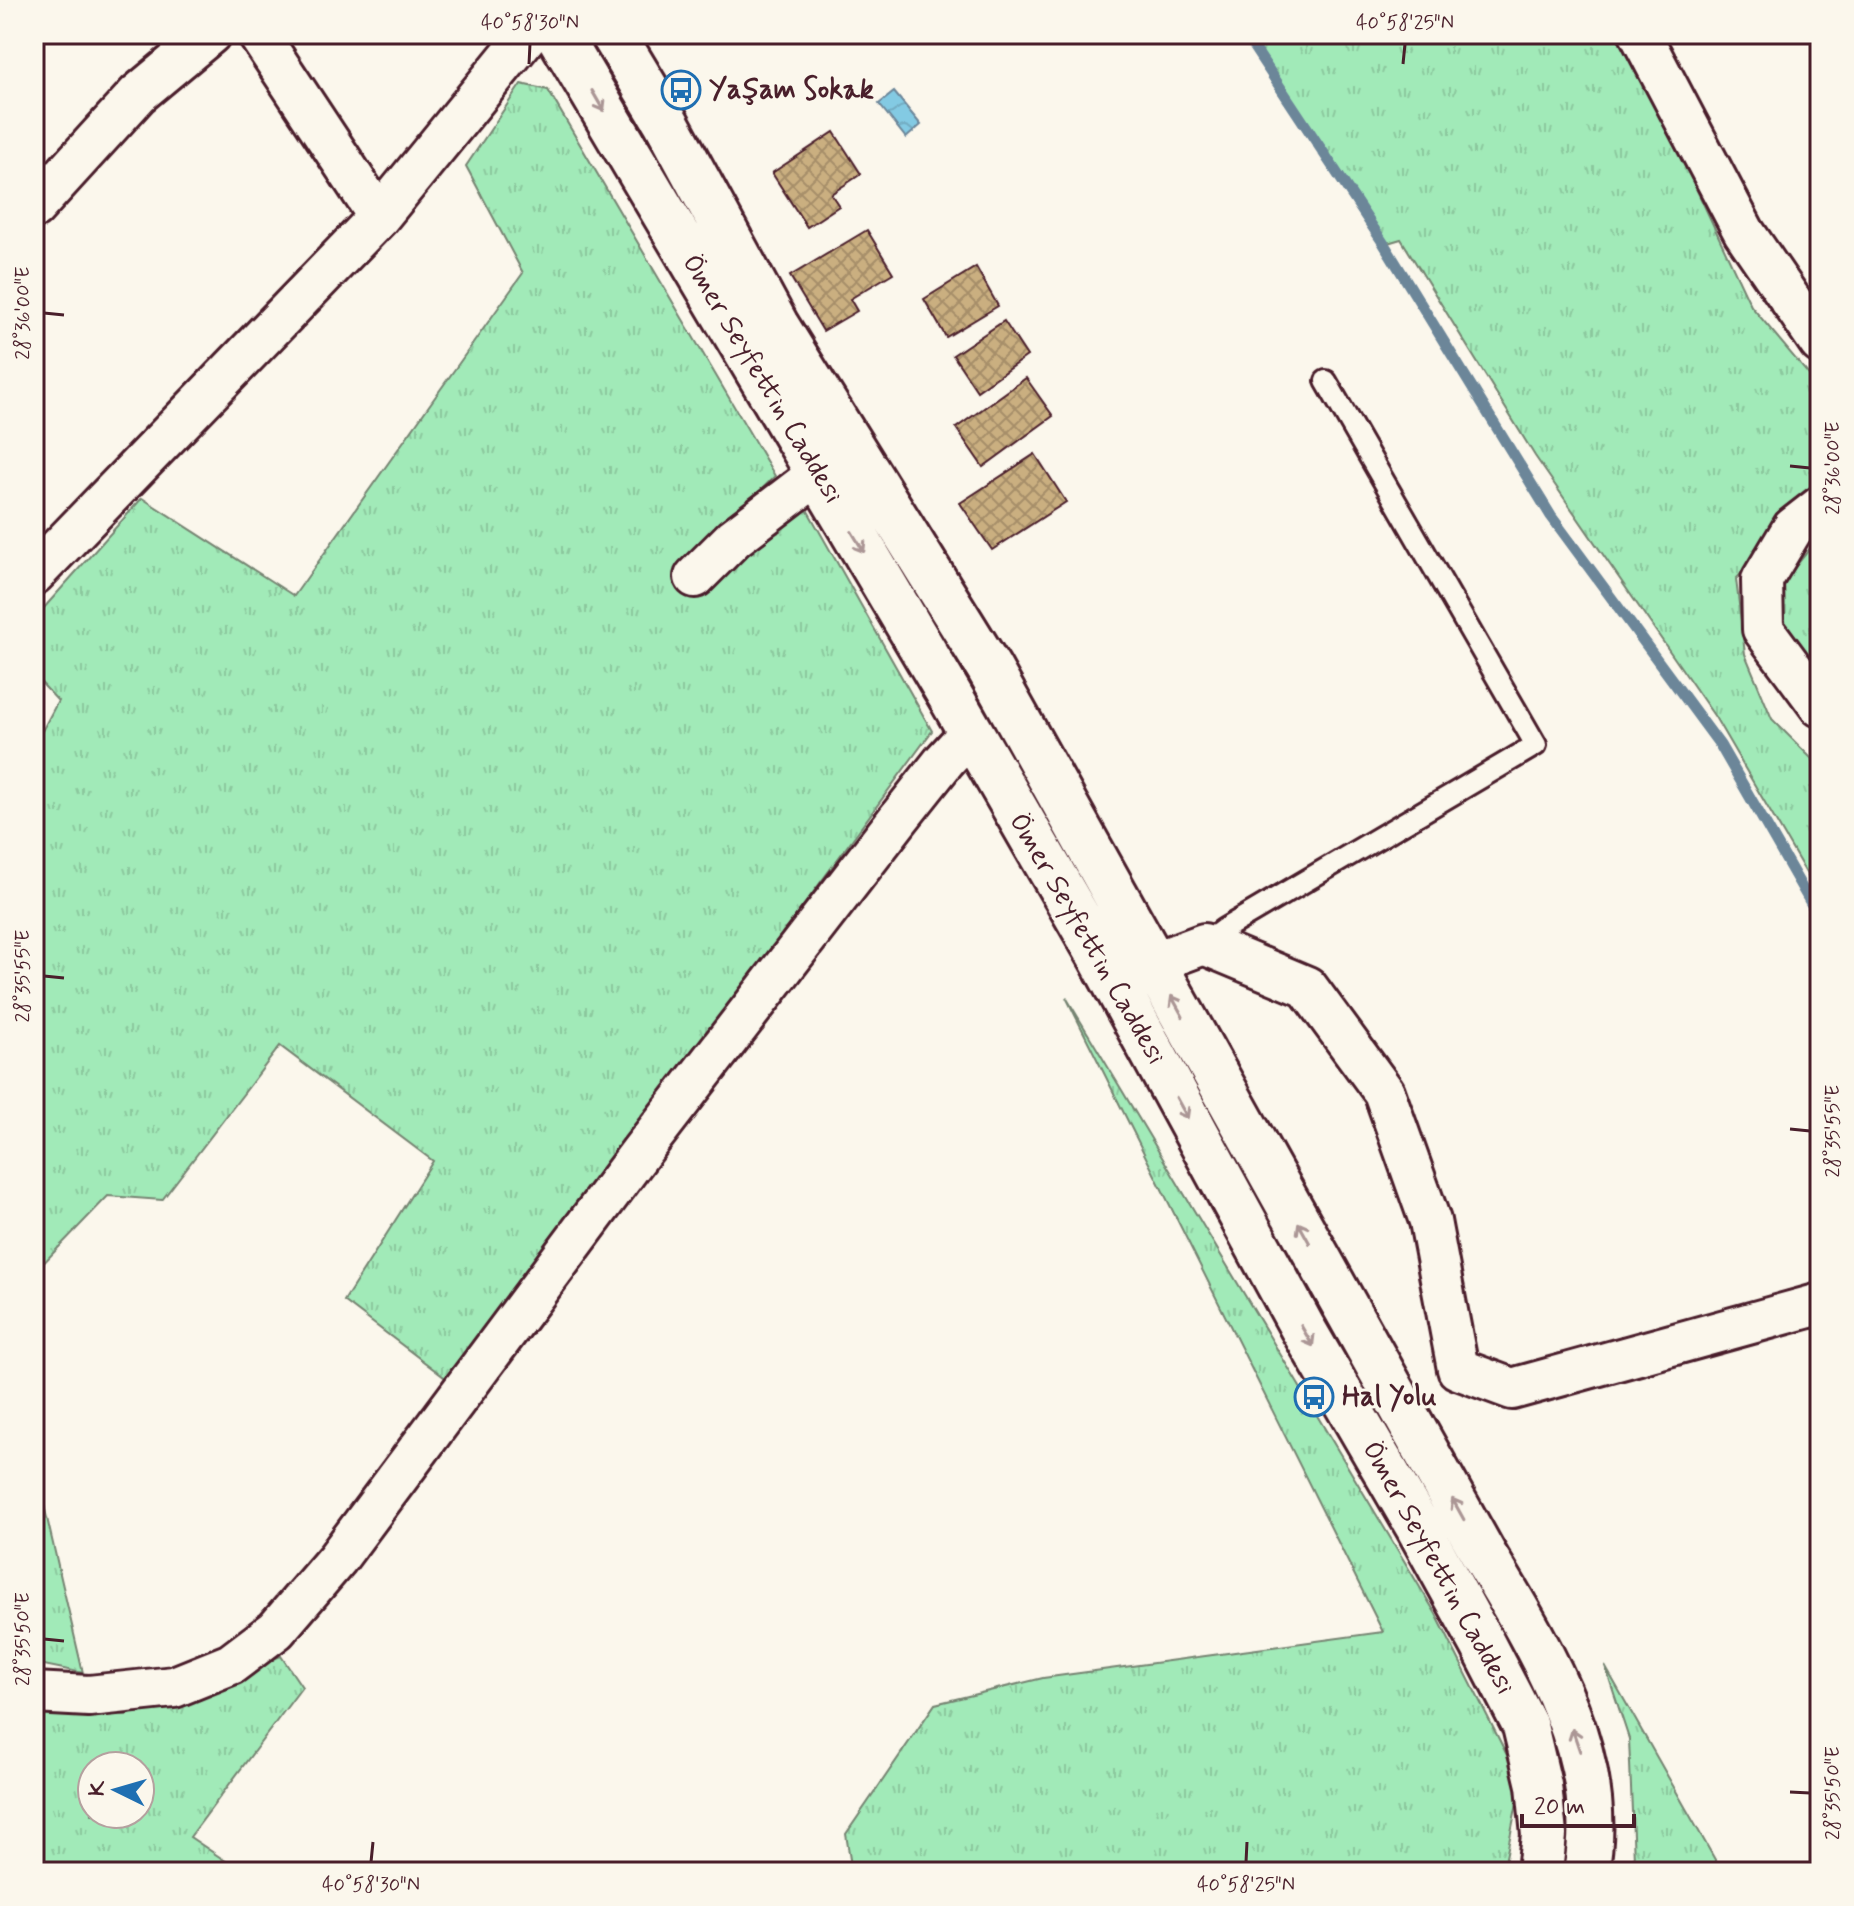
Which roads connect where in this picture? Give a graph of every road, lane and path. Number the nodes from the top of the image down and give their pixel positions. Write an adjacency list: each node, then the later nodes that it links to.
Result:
1 (210, 34): 7 (street)
2 (258, 34): 8 (street)
3 (528, 34): 8 (street)
4 (558, 34): 11 (street, Ömer Seyfettin Caddesi, one-way to 11)
5 (613, 34): 15 (street, Ömer Seyfettin Caddesi)
6 (1640, 34): 9 (street)
7 (34, 208)
8 (379, 217): 13 (street)
9 (1820, 343)
10 (1326, 381): 18 (lane)
11 (818, 474): 14 (street); 17 (street, Ömer Seyfettin Caddesi, one-way to 17)
12 (1820, 507): 16 (street)
13 (34, 574)
14 (695, 577)
15 (1009, 704): 17 (street); 19 (street, Ömer Seyfettin Caddesi)
16 (1820, 706)
17 (970, 733): 21 (street); 22 (street, Ömer Seyfettin Caddesi, one-way to 22)
18 (1204, 944): 19 (street); 20 (street)
19 (1153, 963): 23 (street, Ömer Seyfettin Caddesi, one-way to 19)
20 (1820, 1304)
21 (34, 1693)
22 (1540, 1872)
23 (1586, 1872)

